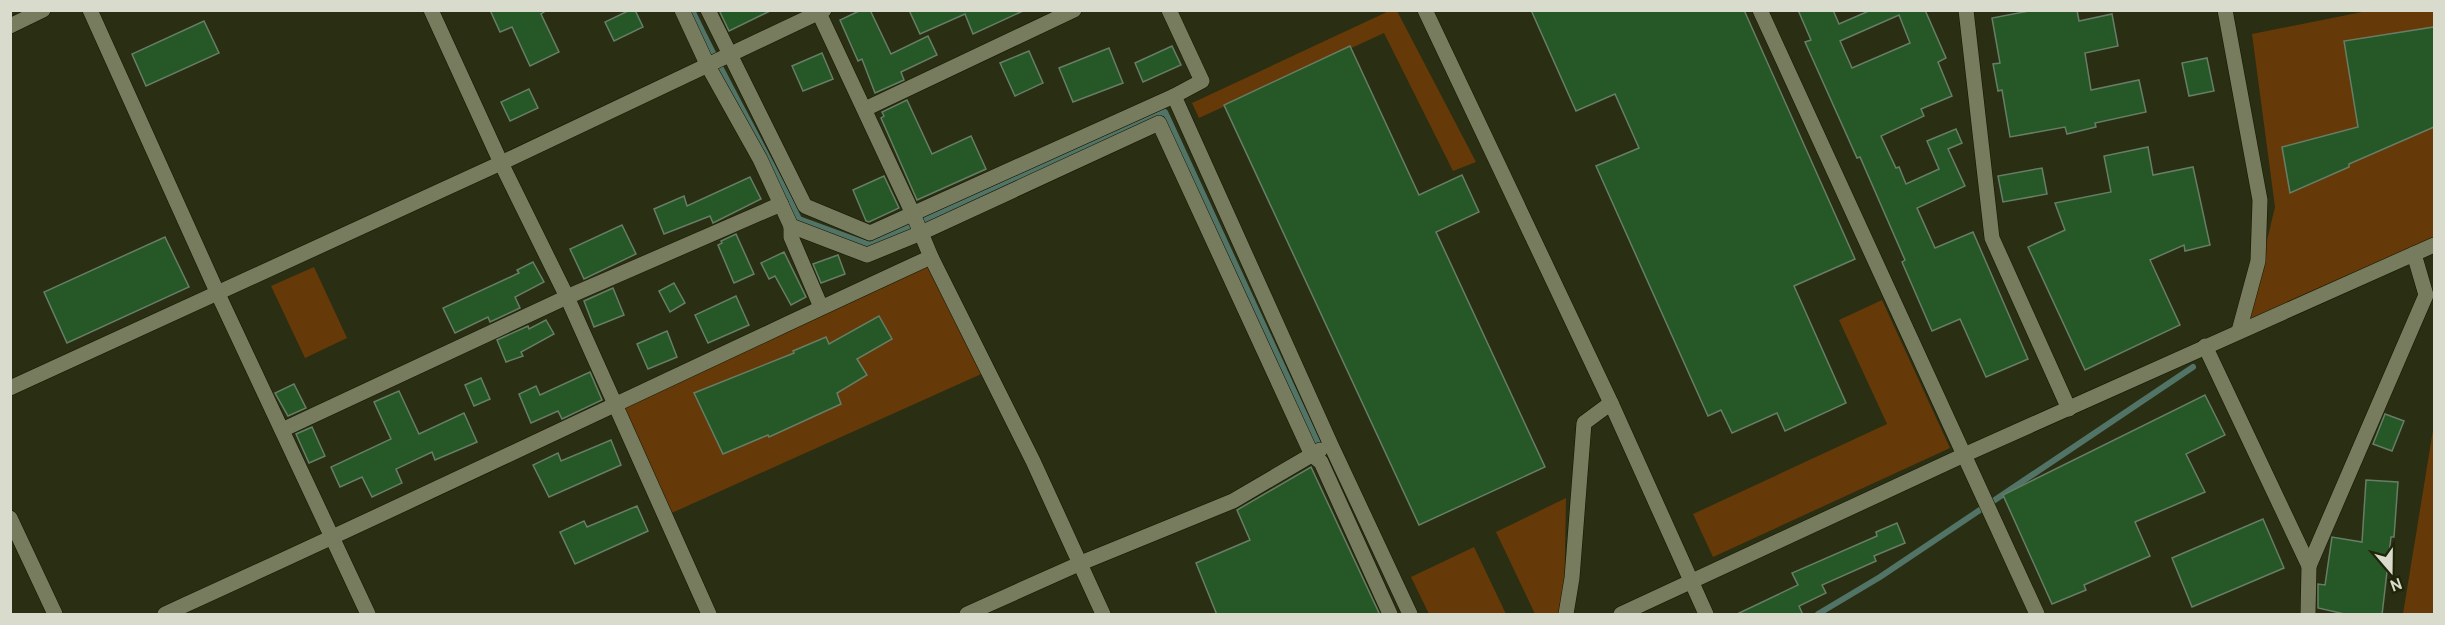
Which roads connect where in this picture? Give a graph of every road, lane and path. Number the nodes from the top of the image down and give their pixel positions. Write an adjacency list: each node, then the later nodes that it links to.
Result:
1 (43, 10): 13 (street)
2 (90, 10): 26 (street)
3 (431, 10): 18 (street)
4 (682, 10): 15 (street)
5 (708, 10): 14 (street)
6 (1074, 10): 17 (street)
7 (1169, 10): 16 (street)
8 (1425, 10): 33 (street)
9 (1760, 10): 38 (street)
10 (1966, 10): 34 (street)
11 (2225, 10): 29 (street)
12 (821, 12): 14 (street); 17 (street)
13 (10, 26)
14 (729, 56): 15 (street); 20 (street)
15 (708, 66): 18 (street); 19 (street)
16 (1174, 96): 20 (street); 36 (street)
17 (865, 109): 20 (street)
18 (501, 164): 26 (street); 27 (street)
19 (781, 204): 21 (street); 27 (street)
20 (913, 214): 22 (street)
21 (791, 226): 22 (street); 28 (street)
22 (921, 233): 25 (street); 37 (street)
23 (2434, 245): 24 (street)
24 (2414, 254): 29 (street); 42 (street)
25 (931, 257): 28 (street); 41 (street)
26 (218, 294): 31 (street); 35 (street)
27 (567, 297): 32 (street); 35 (street)
28 (821, 307): 32 (street)
29 (2239, 331): 30 (street)
30 (2205, 346): 34 (street); 42 (street)
31 (10, 388)
32 (614, 403): 40 (street); 47 (street)
33 (1611, 403): 43 (street); 52 (street)
34 (2069, 409): 38 (street)
35 (282, 430): 40 (street)
36 (1331, 445): 37 (street); 51 (street)
37 (1312, 454): 41 (street); 50 (street)
38 (1964, 455): 43 (street); 55 (street)
39 (10, 518): 44 (street)
40 (333, 538): 45 (street); 46 (street)
41 (1081, 563): 48 (street); 49 (street)
42 (2309, 566): 56 (street)
43 (1692, 583): 53 (street); 54 (street)
44 (55, 615)
45 (165, 615)
46 (368, 615)
47 (709, 615)
48 (967, 615)
49 (1103, 615)
50 (1390, 615)
51 (1410, 615)
52 (1566, 615)
53 (1621, 615)
54 (1706, 615)
55 (2037, 615)
56 (2308, 615)

